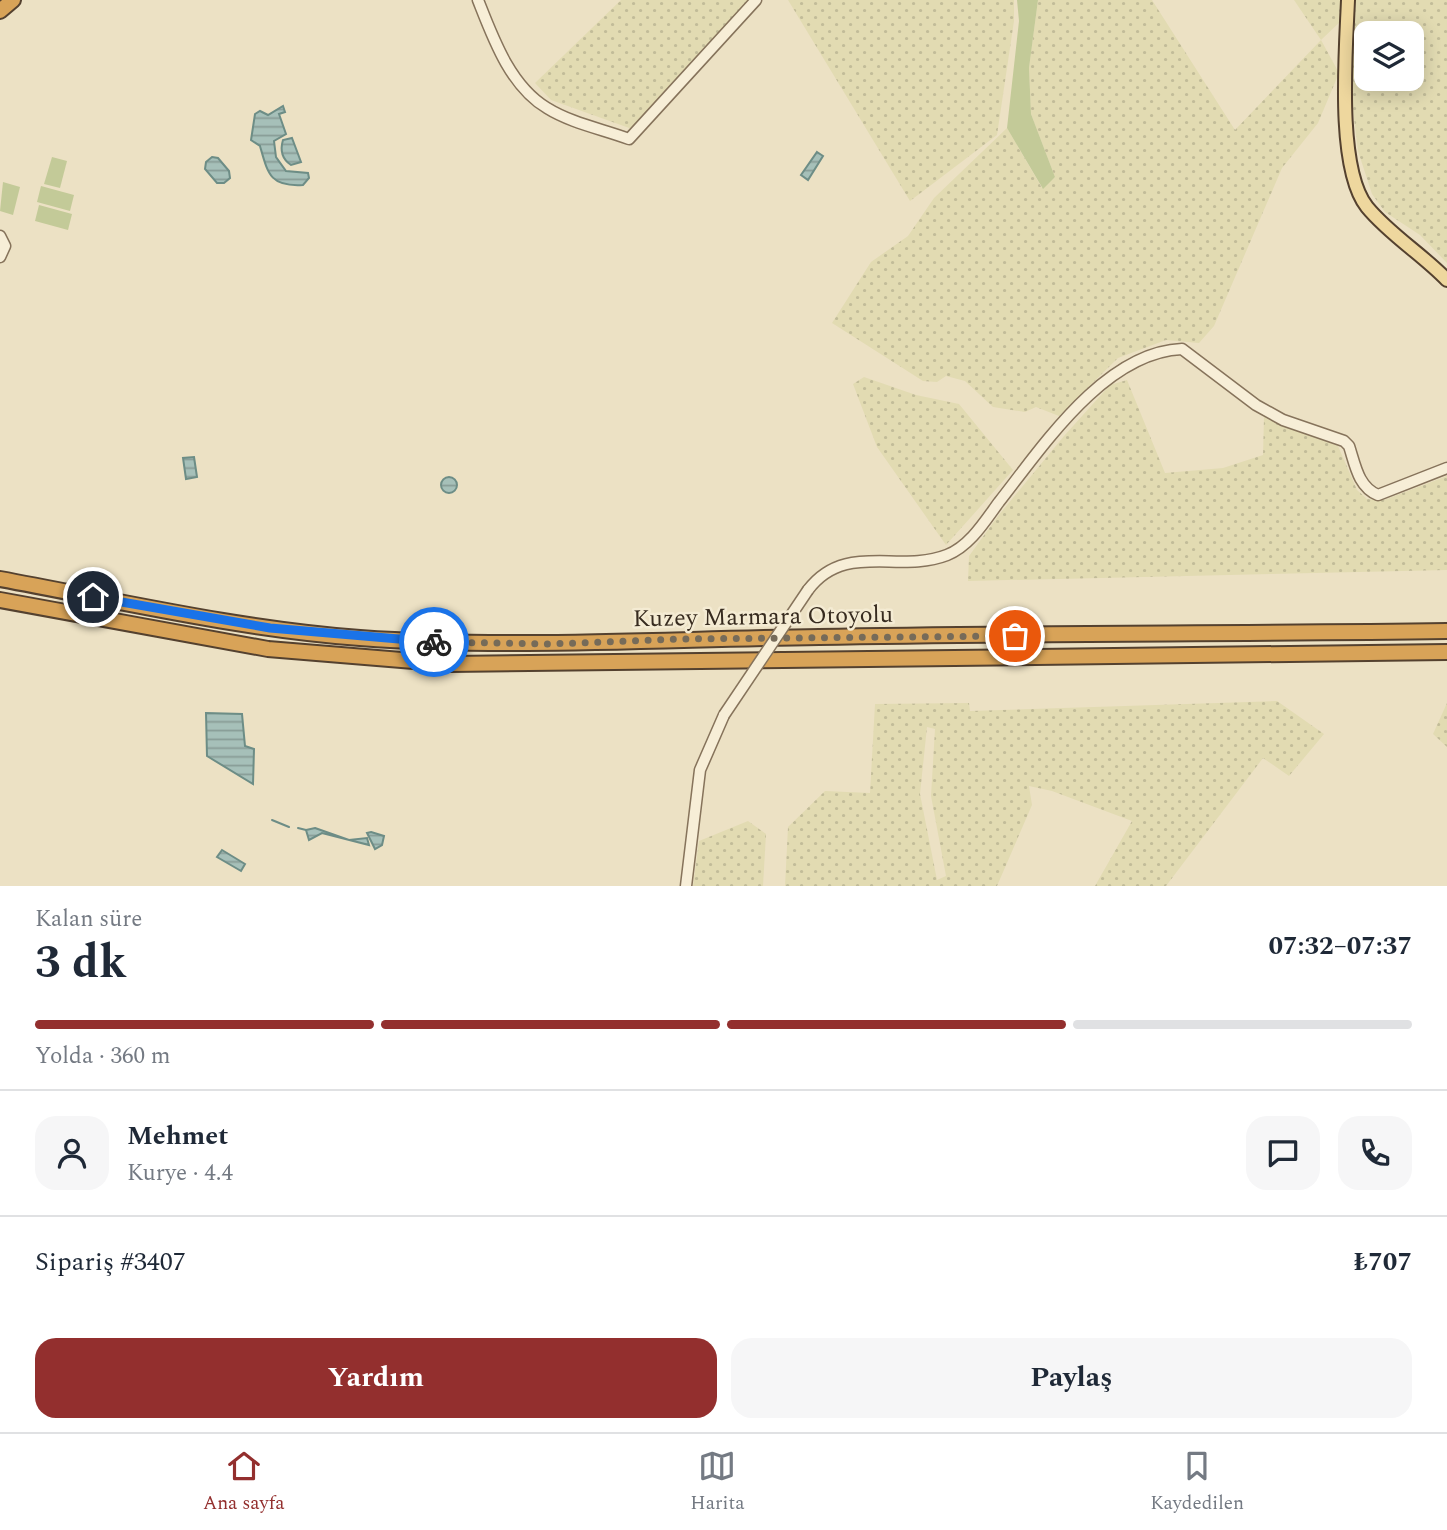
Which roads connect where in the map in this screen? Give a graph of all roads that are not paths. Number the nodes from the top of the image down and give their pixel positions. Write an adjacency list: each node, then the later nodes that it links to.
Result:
1 (13, 0): 5 (highway)
2 (478, 0): 3 (street)
3 (756, 0)
4 (1348, 0): 8 (main road)
5 (0, 11)
6 (0, 236): 7 (street)
7 (0, 257)
8 (1447, 280)
9 (1447, 468): 14 (street, bridge)
10 (0, 579): 12 (highway, Kuzey Marmara Otoyolu)
11 (0, 600): 13 (highway, Kuzey Marmara Otoyolu)
12 (1447, 631)
13 (1447, 652)
14 (686, 886)

